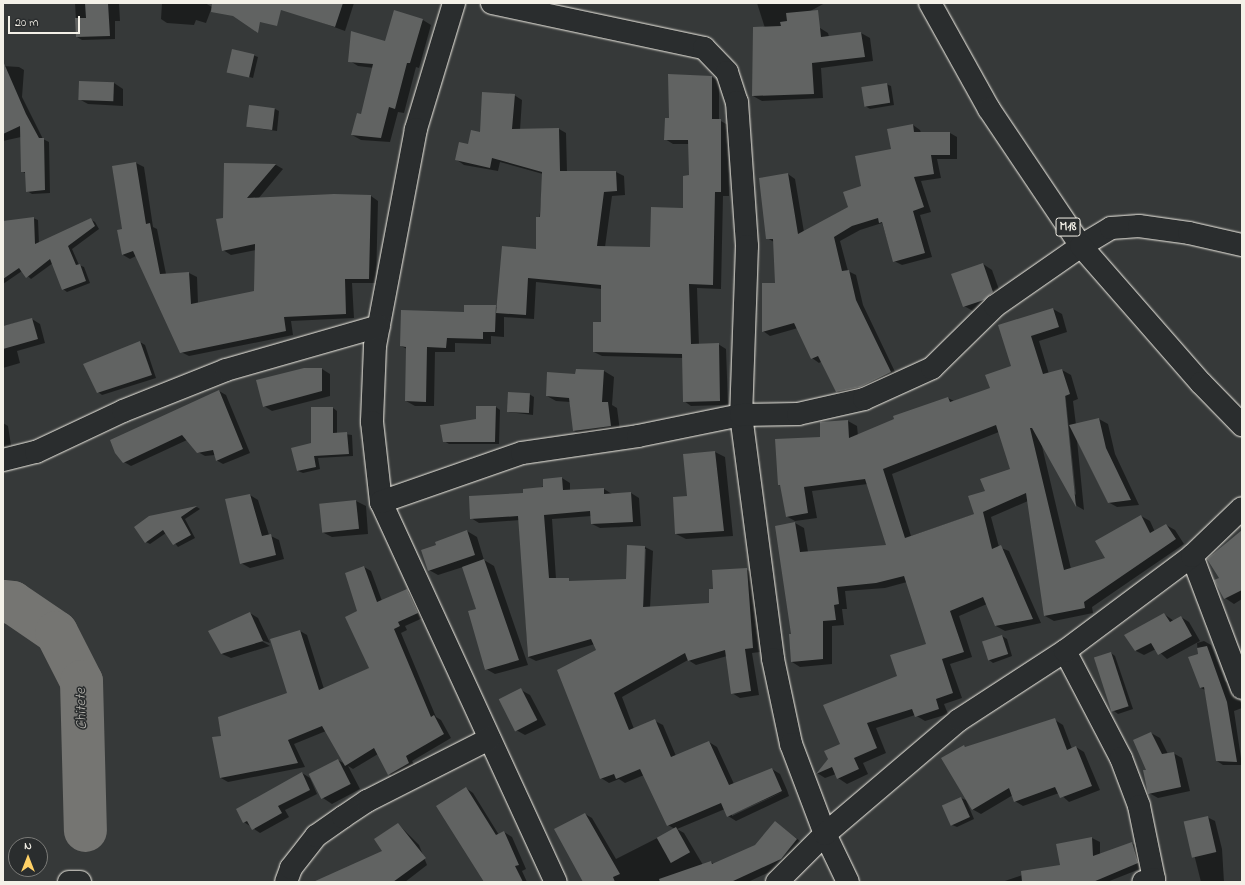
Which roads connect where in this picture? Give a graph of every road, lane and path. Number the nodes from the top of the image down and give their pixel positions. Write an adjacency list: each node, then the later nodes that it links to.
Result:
1 (454, 3): 6 (street)
2 (492, 3): 7 (street)
3 (930, 3): 5 (street, M18)
4 (1242, 245): 5 (street)
5 (1081, 246): 7 (street); 8 (street, M18)
6 (379, 326): 9 (street); 10 (street)
7 (742, 415): 10 (street); 16 (street)
8 (1242, 425)
9 (3, 460)
10 (381, 502): 15 (street)
11 (1242, 508): 12 (street)
12 (1192, 556): 13 (street); 14 (street)
13 (1065, 651): 16 (street); 17 (street)
14 (1242, 688)
15 (489, 739): 20 (street); 21 (street)
16 (825, 834): 22 (street); 23 (street)
17 (1151, 881)
18 (69, 882): 19 (street)
19 (80, 882)
20 (286, 882)
21 (556, 882)
22 (777, 882)
23 (848, 882)

